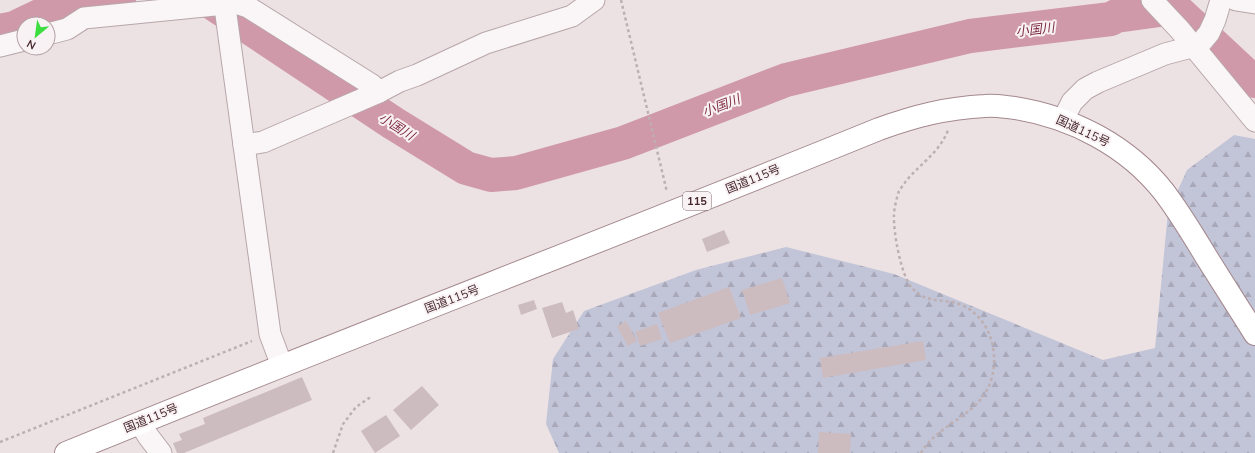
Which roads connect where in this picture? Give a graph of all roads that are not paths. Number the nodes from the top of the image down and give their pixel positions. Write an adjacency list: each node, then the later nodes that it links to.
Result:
1 (594, 0): 11 (street)
2 (1152, 0): 10 (street)
3 (1221, 0): 10 (street)
4 (1236, 0): 6 (street)
5 (224, 2): 7 (street); 11 (street); 14 (street)
6 (1255, 3)
7 (56, 32)
8 (16, 42): 9 (street)
9 (0, 46)
10 (1194, 46): 12 (street); 13 (street)
11 (380, 92): 14 (street)
12 (1063, 120): 15 (highway, 国道115号 / 115); 16 (highway, 国道115号 / 115)
13 (1255, 121)
14 (244, 145): 16 (street)
15 (1255, 334)
16 (282, 366): 17 (highway, 国道115号 / 115)
17 (140, 423): 18 (highway, 国道115号 / 115); 19 (street)
18 (66, 453)
19 (161, 453)

